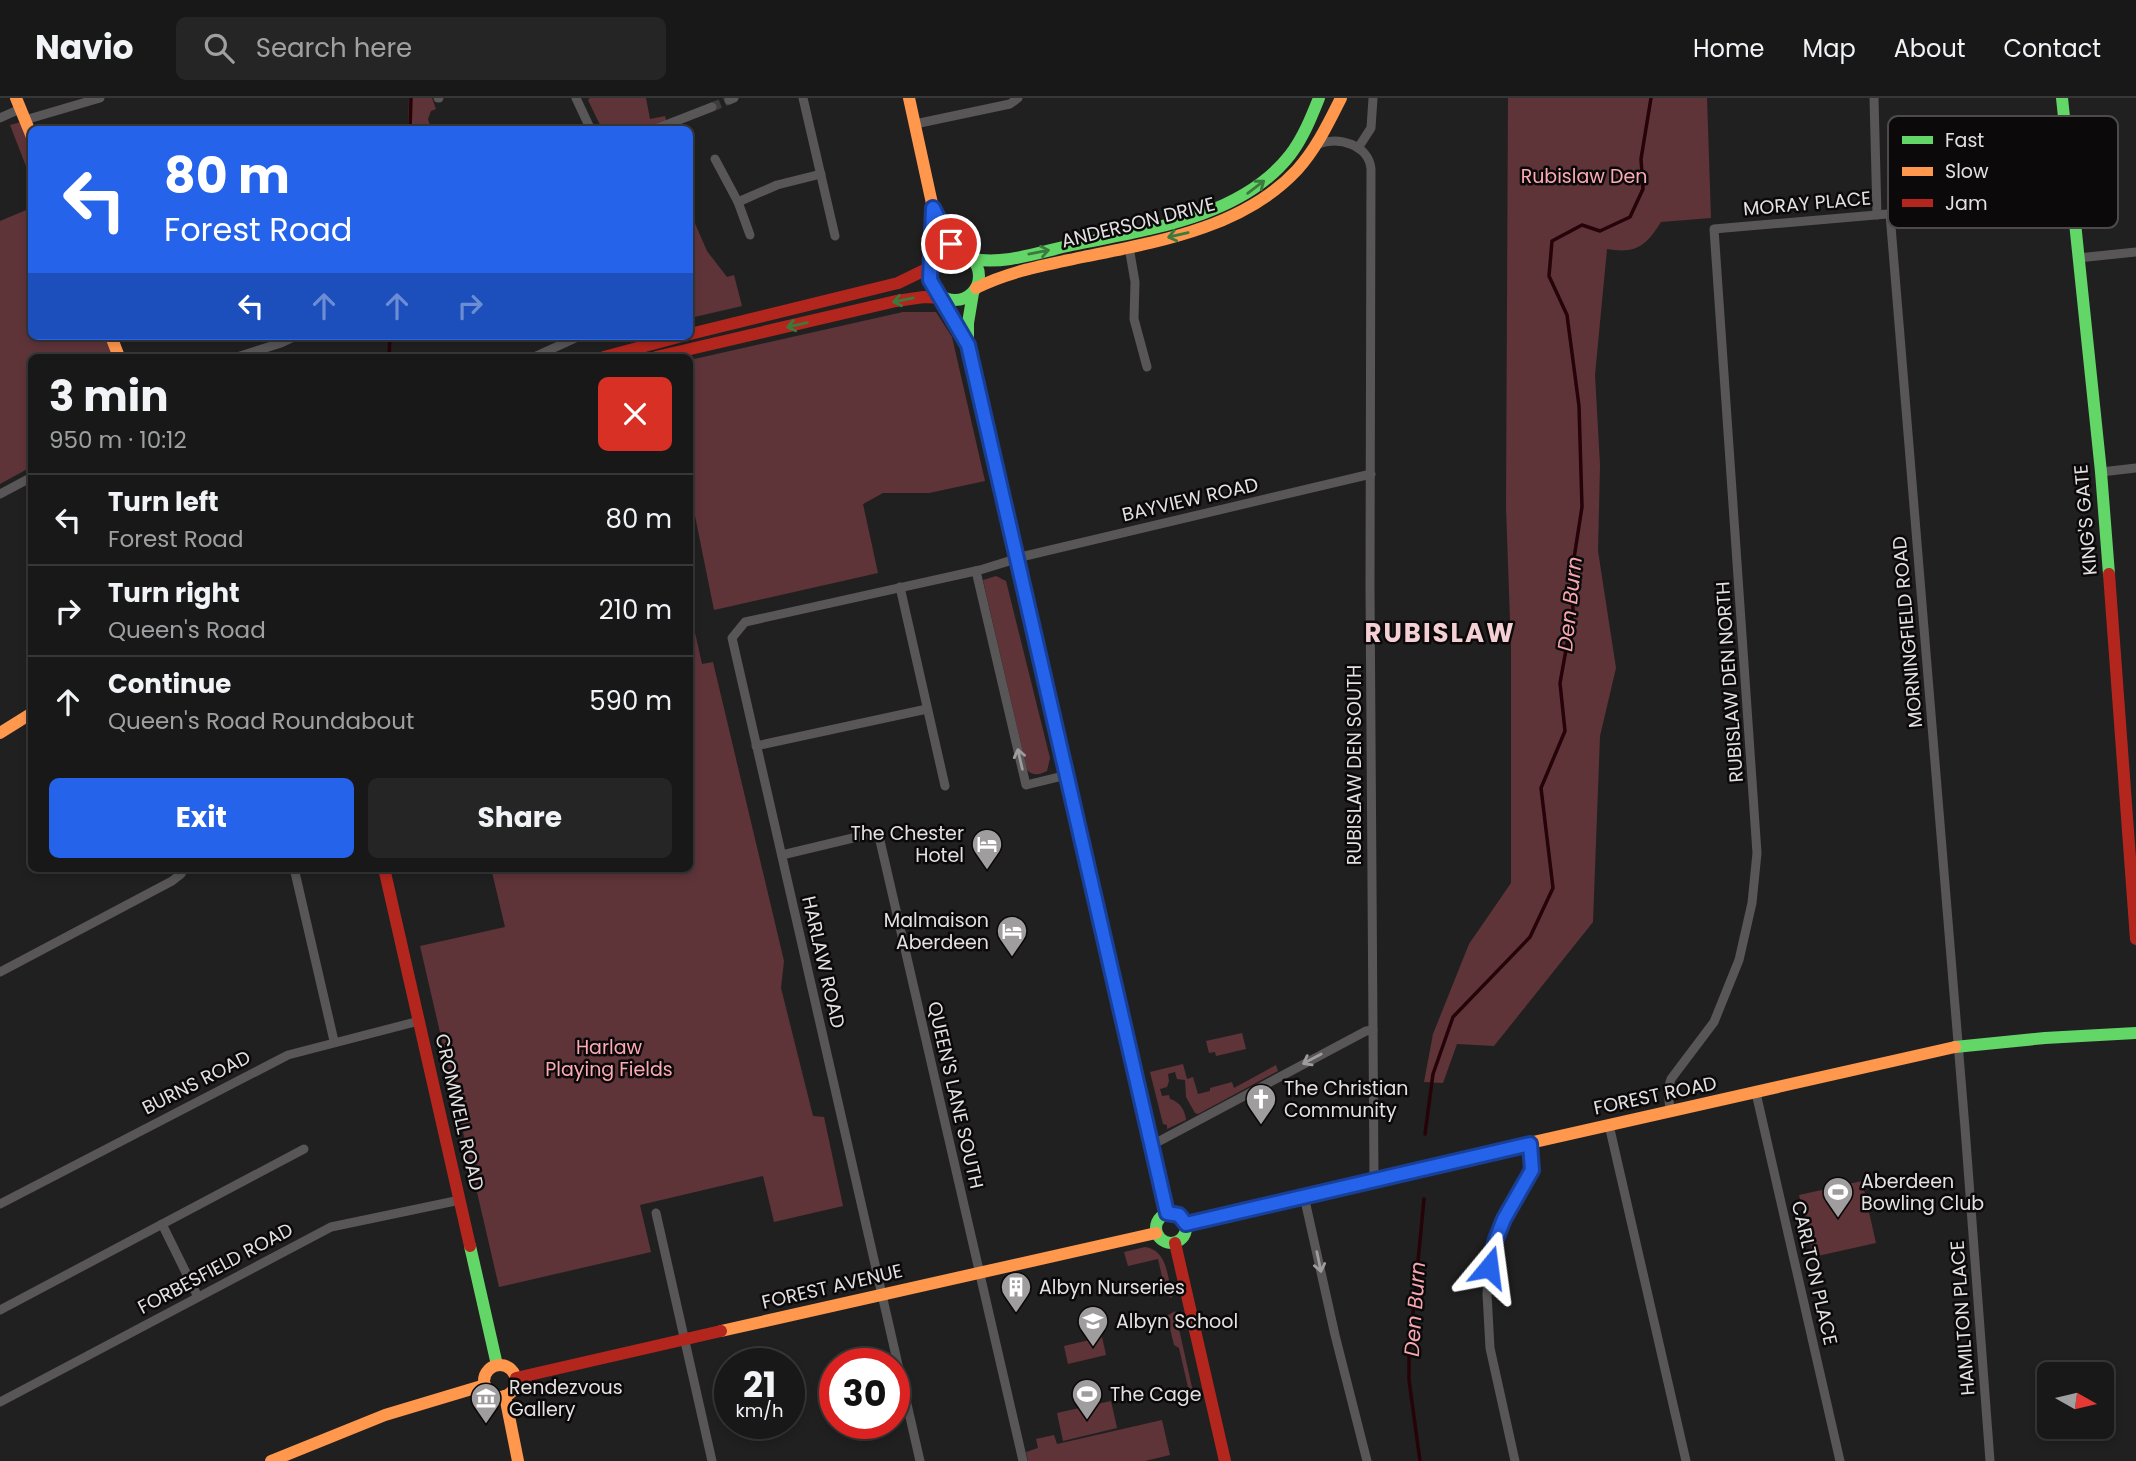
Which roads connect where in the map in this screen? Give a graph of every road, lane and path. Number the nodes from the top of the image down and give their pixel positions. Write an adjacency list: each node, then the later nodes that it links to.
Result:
1 (100, 98): 12 (street)
2 (576, 98): 16 (street)
3 (803, 98): 22 (street)
4 (909, 98): 15 (street)
5 (1018, 98): 15 (street)
6 (1319, 98): 36 (street, ANDERSON DRIVE, one-way to 6)
7 (1341, 98): 19 (street, ANDERSON DRIVE)
8 (1373, 98): 20 (street)
9 (1874, 98): 26 (street)
10 (2062, 98): 13 (street, KING'S GATE)
11 (712, 107): 17 (street)
12 (20, 109): 14 (street); 18 (street)
13 (2064, 116)
14 (0, 118)
15 (915, 124): 24 (street)
16 (589, 126)
17 (663, 126)
18 (28, 128)
19 (1318, 144): 20 (street); 32 (street, ANDERSON DRIVE, one-way to 32)
20 (1358, 148): 54 (street, RUBISLAW DEN SOUTH)
21 (715, 159): 23 (street)
22 (821, 174): 23 (street); 31 (street)
23 (738, 202): 30 (street)
24 (933, 208): 33 (street); 37 (street)
25 (1888, 214): 26 (street, MORAY PLACE)
26 (1877, 215): 29 (street, MORAY PLACE)
27 (1891, 228): 77 (street, MORNINGFIELD ROAD)
28 (2074, 228): 35 (street, KING'S GATE)
29 (1714, 229): 79 (street, RUBISLAW DEN NORTH)
30 (750, 234)
31 (835, 236)
32 (1129, 247): 38 (street, ANDERSON DRIVE); 51 (street)
33 (957, 252): 36 (street); 37 (street)
34 (2136, 252): 35 (street)
35 (2078, 258): 53 (street, KING'S GATE)
36 (972, 259): 38 (street)
37 (933, 266): 39 (street); 40 (street)
38 (974, 291): 39 (street); 45 (street)
39 (943, 298): 45 (street); 50 (street, one-way to 50)
40 (693, 333)
41 (287, 340): 44 (street)
42 (571, 340): 48 (street)
43 (667, 340): 49 (street)
44 (281, 343): 46 (street); 47 (street)
45 (968, 345): 57 (street)
46 (246, 354)
47 (267, 354)
48 (541, 354)
49 (615, 354)
50 (669, 354)
51 (1147, 367)
52 (2136, 468): 53 (street)
53 (2101, 472): 71 (street, KING'S GATE)
54 (1371, 474): 57 (street, BAYVIEW ROAD); 74 (street, RUBISLAW DEN SOUTH)
55 (28, 479): 56 (street)
56 (0, 494)
57 (1017, 559): 58 (street, BAYVIEW ROAD); 65 (street)
58 (976, 571): 59 (street, BAYVIEW ROAD); 65 (street, one-way to 58)
59 (900, 587): 60 (street, BAYVIEW ROAD); 61 (street)
60 (732, 638): 64 (street, HARLAW ROAD)
61 (927, 709): 64 (street); 66 (street)
62 (28, 716): 63 (street)
63 (0, 733)
64 (756, 746): 67 (street, HARLAW ROAD)
65 (1067, 775): 82 (street)
66 (945, 786)
67 (782, 855): 94 (street, QUEEN'S LANE SOUTH); 95 (street, HARLAW ROAD)
68 (181, 872): 72 (street)
69 (295, 872): 76 (street)
70 (385, 872): 73 (street, CROMWELL ROAD)
71 (2136, 939)
72 (0, 972)
73 (419, 1021): 76 (street, BURNS ROAD); 86 (street, CROMWELL ROAD)
74 (1373, 1030): 82 (street, one-way to 82); 84 (street, RUBISLAW DEN SOUTH)
75 (2136, 1033): 77 (street, FOREST ROAD)
76 (334, 1041): 87 (street, BURNS ROAD)
77 (1958, 1046): 78 (street, FOREST ROAD); 114 (street, HAMILTON PLACE)
78 (1756, 1093): 79 (street, FOREST ROAD); 113 (street, CARLTON PLACE)
79 (1670, 1111): 80 (street, FOREST ROAD)
80 (1609, 1125): 81 (street, FOREST ROAD); 112 (street)
81 (1530, 1144): 84 (street, FOREST ROAD); 111 (street)
82 (1152, 1145): 89 (street)
83 (304, 1149): 90 (street)
84 (1374, 1179): 85 (street, FOREST ROAD)
85 (1304, 1196): 91 (street, FOREST ROAD); 110 (street, one-way to 110)
86 (460, 1200): 96 (street, FORBESFIELD ROAD); 99 (street, CROMWELL ROAD)
87 (0, 1204)
88 (656, 1213): 98 (street)
89 (1167, 1213): 91 (street); 92 (street)
90 (162, 1224): 96 (street); 97 (street)
91 (1186, 1224): 93 (street)
92 (1156, 1233): 93 (street); 94 (street, FOREST AVENUE)
93 (1175, 1243): 109 (street)
94 (978, 1272): 95 (street, FOREST AVENUE); 108 (street, QUEEN'S LANE SOUTH)
95 (881, 1294): 98 (street, FOREST AVENUE); 107 (street, HARLAW ROAD)
96 (198, 1297): 103 (street, FORBESFIELD ROAD)
97 (0, 1310)
98 (684, 1340): 100 (street, FOREST AVENUE); 106 (street)
99 (498, 1366): 100 (street); 101 (street)
100 (516, 1378): 102 (street)
101 (485, 1385): 102 (street); 104 (street)
102 (505, 1396): 105 (street)
103 (0, 1402)
104 (271, 1461)
105 (516, 1461)
106 (712, 1461)
107 (920, 1461)
108 (1023, 1461)
109 (1225, 1461)
110 (1367, 1461)
111 (1515, 1461)
112 (1686, 1461)
113 (1840, 1461)
114 (1990, 1461)

